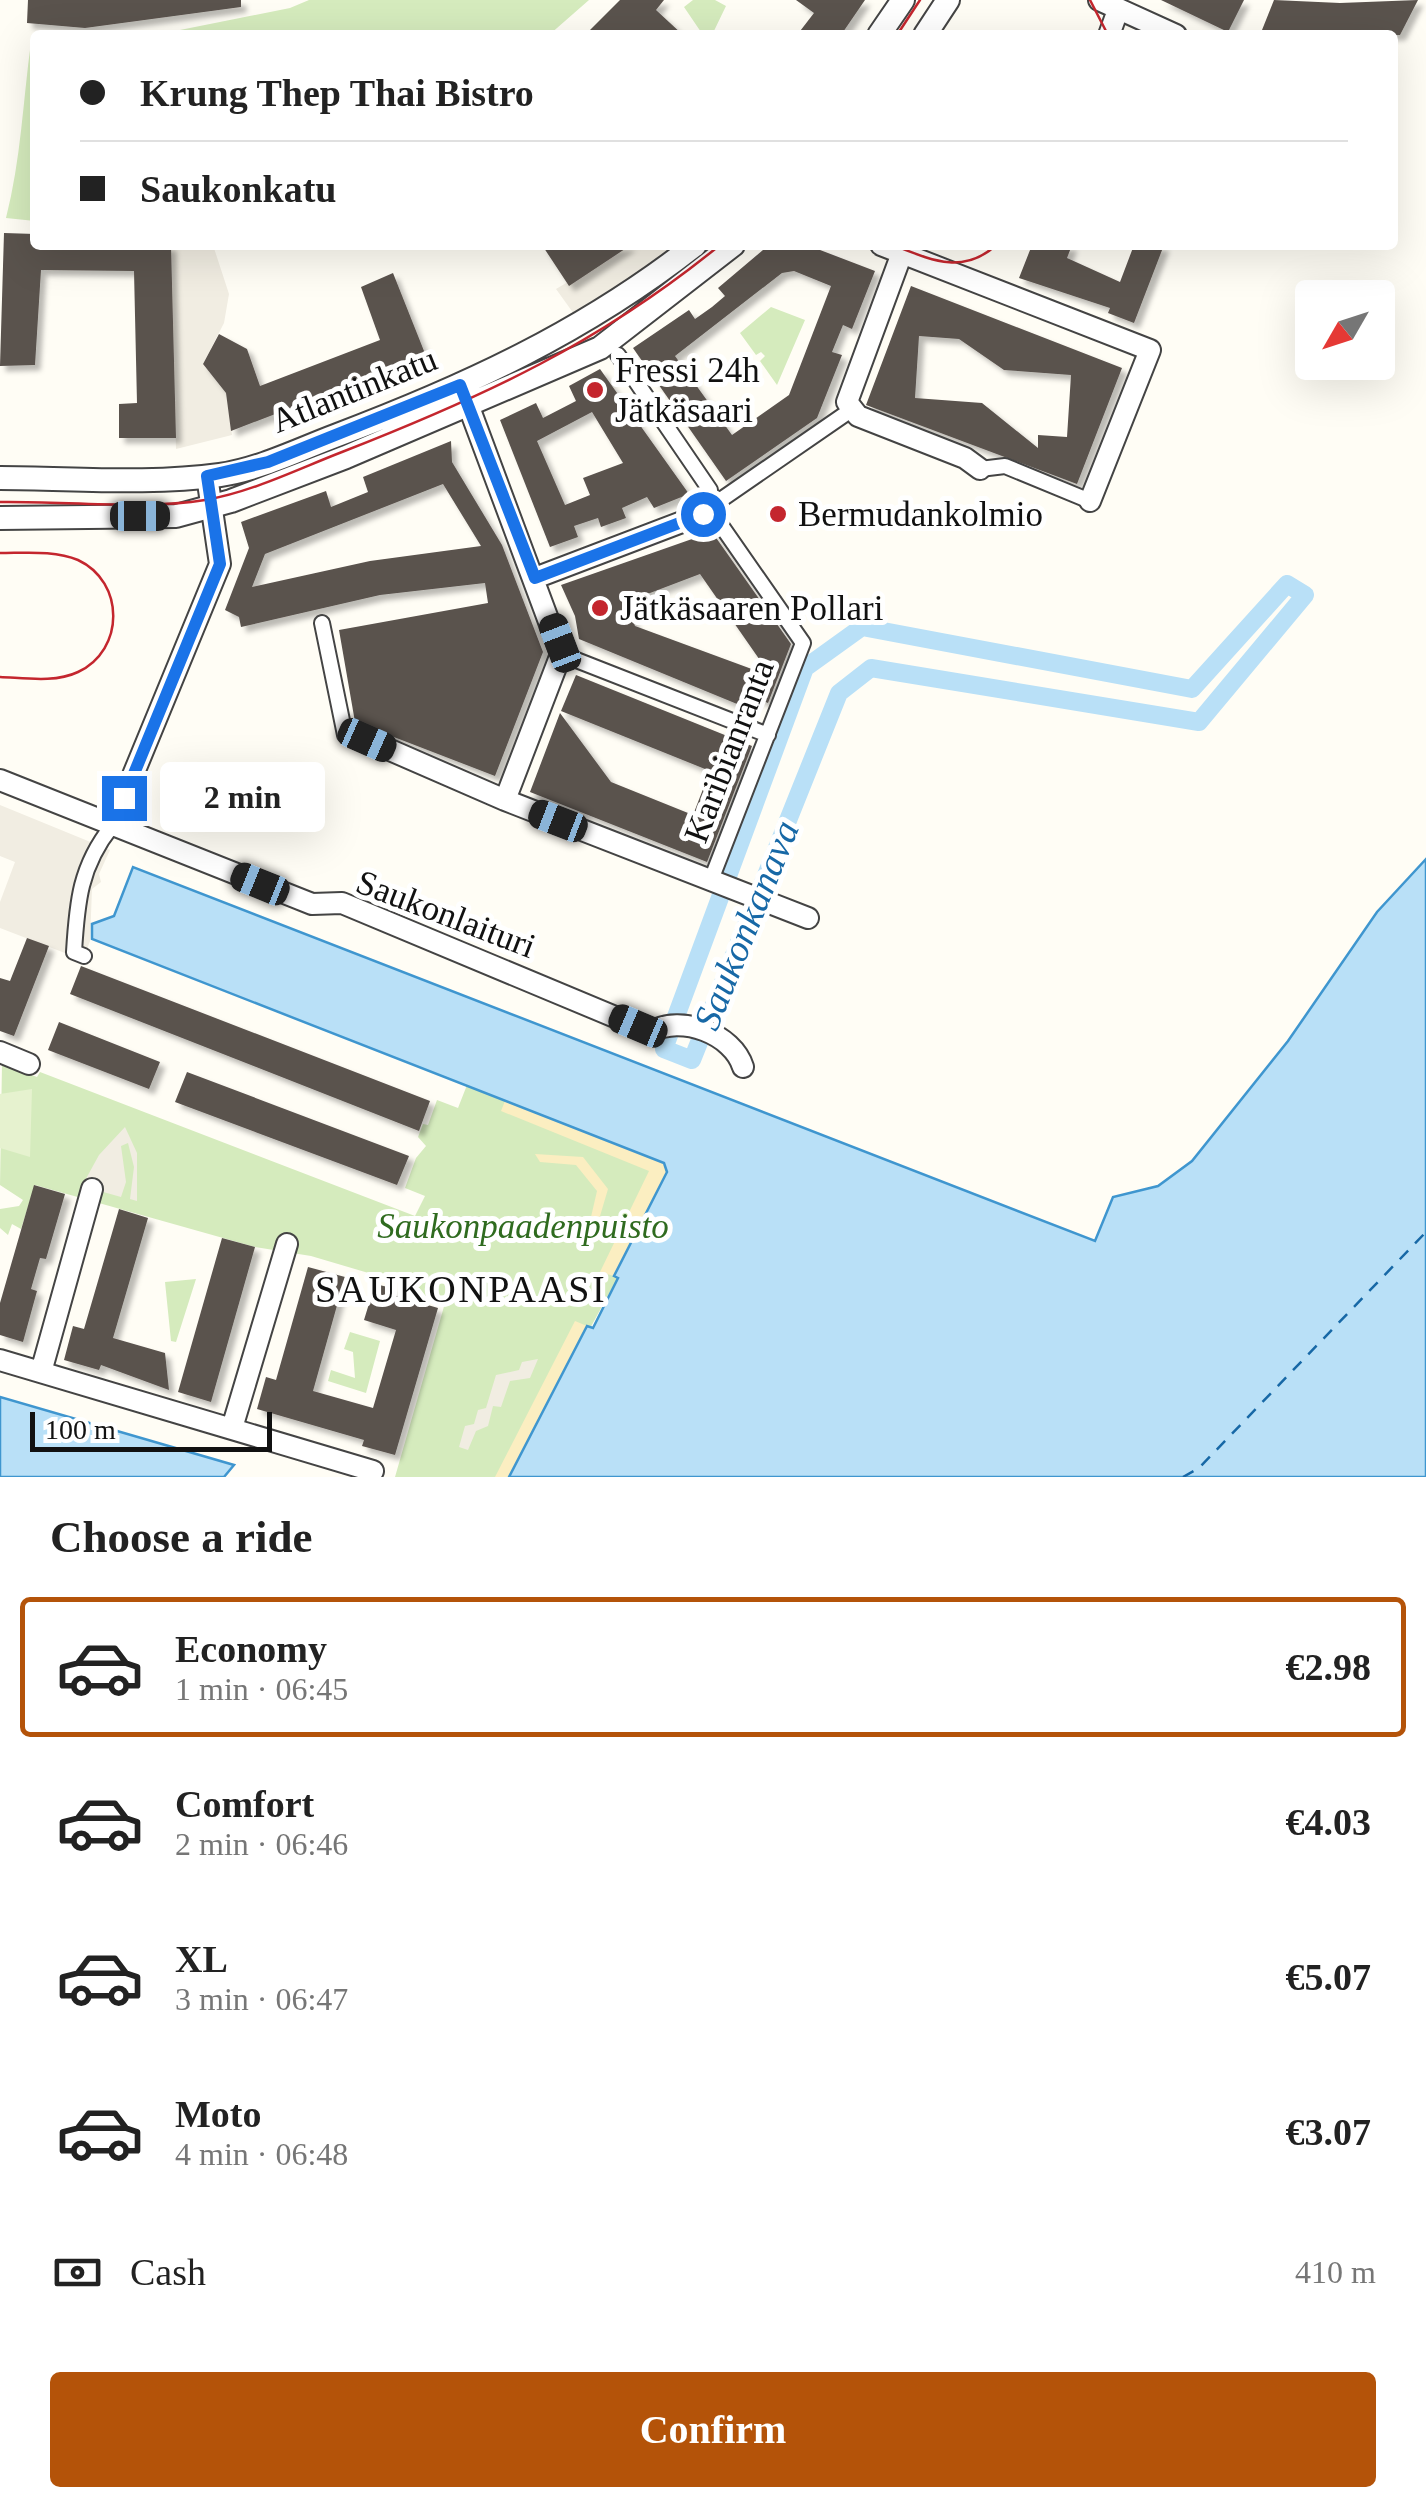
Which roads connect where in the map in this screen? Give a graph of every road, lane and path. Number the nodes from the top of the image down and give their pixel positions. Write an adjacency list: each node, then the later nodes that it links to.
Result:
1 (903, 0): 4 (street)
2 (948, 0): 5 (street)
3 (1109, 5): 6 (street)
4 (882, 30)
5 (928, 30)
6 (1165, 30)
7 (689, 250): 12 (street, Atlantinkatu)
8 (727, 250): 12 (street, Atlantinkatu)
9 (894, 250): 10 (street)
10 (902, 253): 13 (street); 17 (street)
11 (618, 355): 19 (street)
12 (464, 395): 15 (street, Atlantinkatu); 18 (street, Atlantinkatu); 21 (street)
13 (851, 410): 14 (street); 19 (street)
14 (980, 469): 17 (street)
15 (207, 476): 16 (street, Atlantinkatu); 18 (street)
16 (0, 478)
17 (1090, 500)
18 (212, 508): 20 (street, Atlantinkatu); 28 (street)
19 (706, 511): 21 (street); 24 (street, Karibianranta)
20 (0, 518)
21 (535, 578): 23 (street)
22 (322, 623): 25 (street)
23 (562, 654): 24 (street); 27 (street)
24 (768, 734): 29 (street, Karibianranta)
25 (367, 740): 27 (street)
26 (0, 780): 28 (street, Saukonlaituri)
27 (505, 800): 29 (street)
28 (112, 826): 31 (street); 34 (street, Saukonlaituri)
29 (713, 880): 30 (street)
30 (808, 918)
31 (76, 957)
32 (0, 1052): 33 (street)
33 (30, 1064)
34 (743, 1067)
35 (92, 1189): 38 (street)
36 (287, 1244): 39 (street)
37 (0, 1360): 38 (street)
38 (41, 1372): 39 (street)
39 (232, 1428): 40 (street)
40 (373, 1471)

